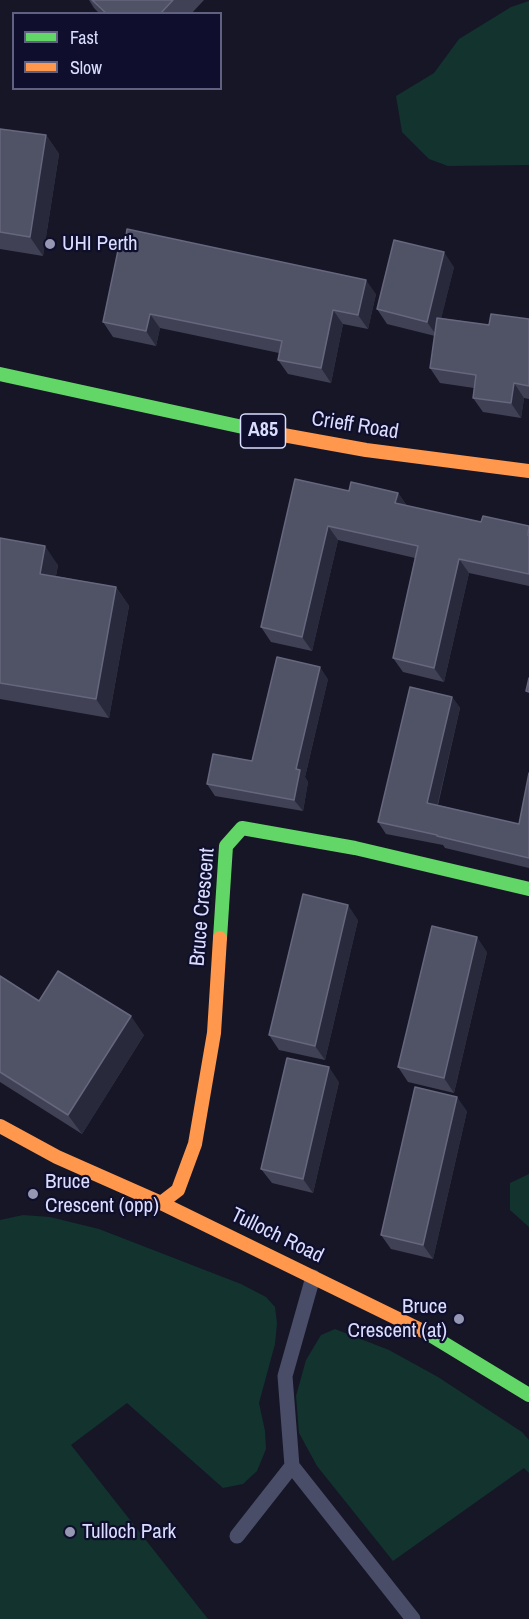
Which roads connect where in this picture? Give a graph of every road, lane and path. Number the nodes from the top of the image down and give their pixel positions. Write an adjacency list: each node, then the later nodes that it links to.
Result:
1 (0, 374): 2 (street, Crieff Road / A85)
2 (529, 471)
3 (529, 889): 5 (street, Bruce Crescent)
4 (0, 1126): 5 (street, Tulloch Road)
5 (161, 1203): 6 (street, Tulloch Road)
6 (313, 1277): 7 (street, Tulloch Road); 8 (lane)
7 (529, 1395)
8 (292, 1466): 9 (lane); 10 (lane)
9 (237, 1536)
10 (413, 1619)

